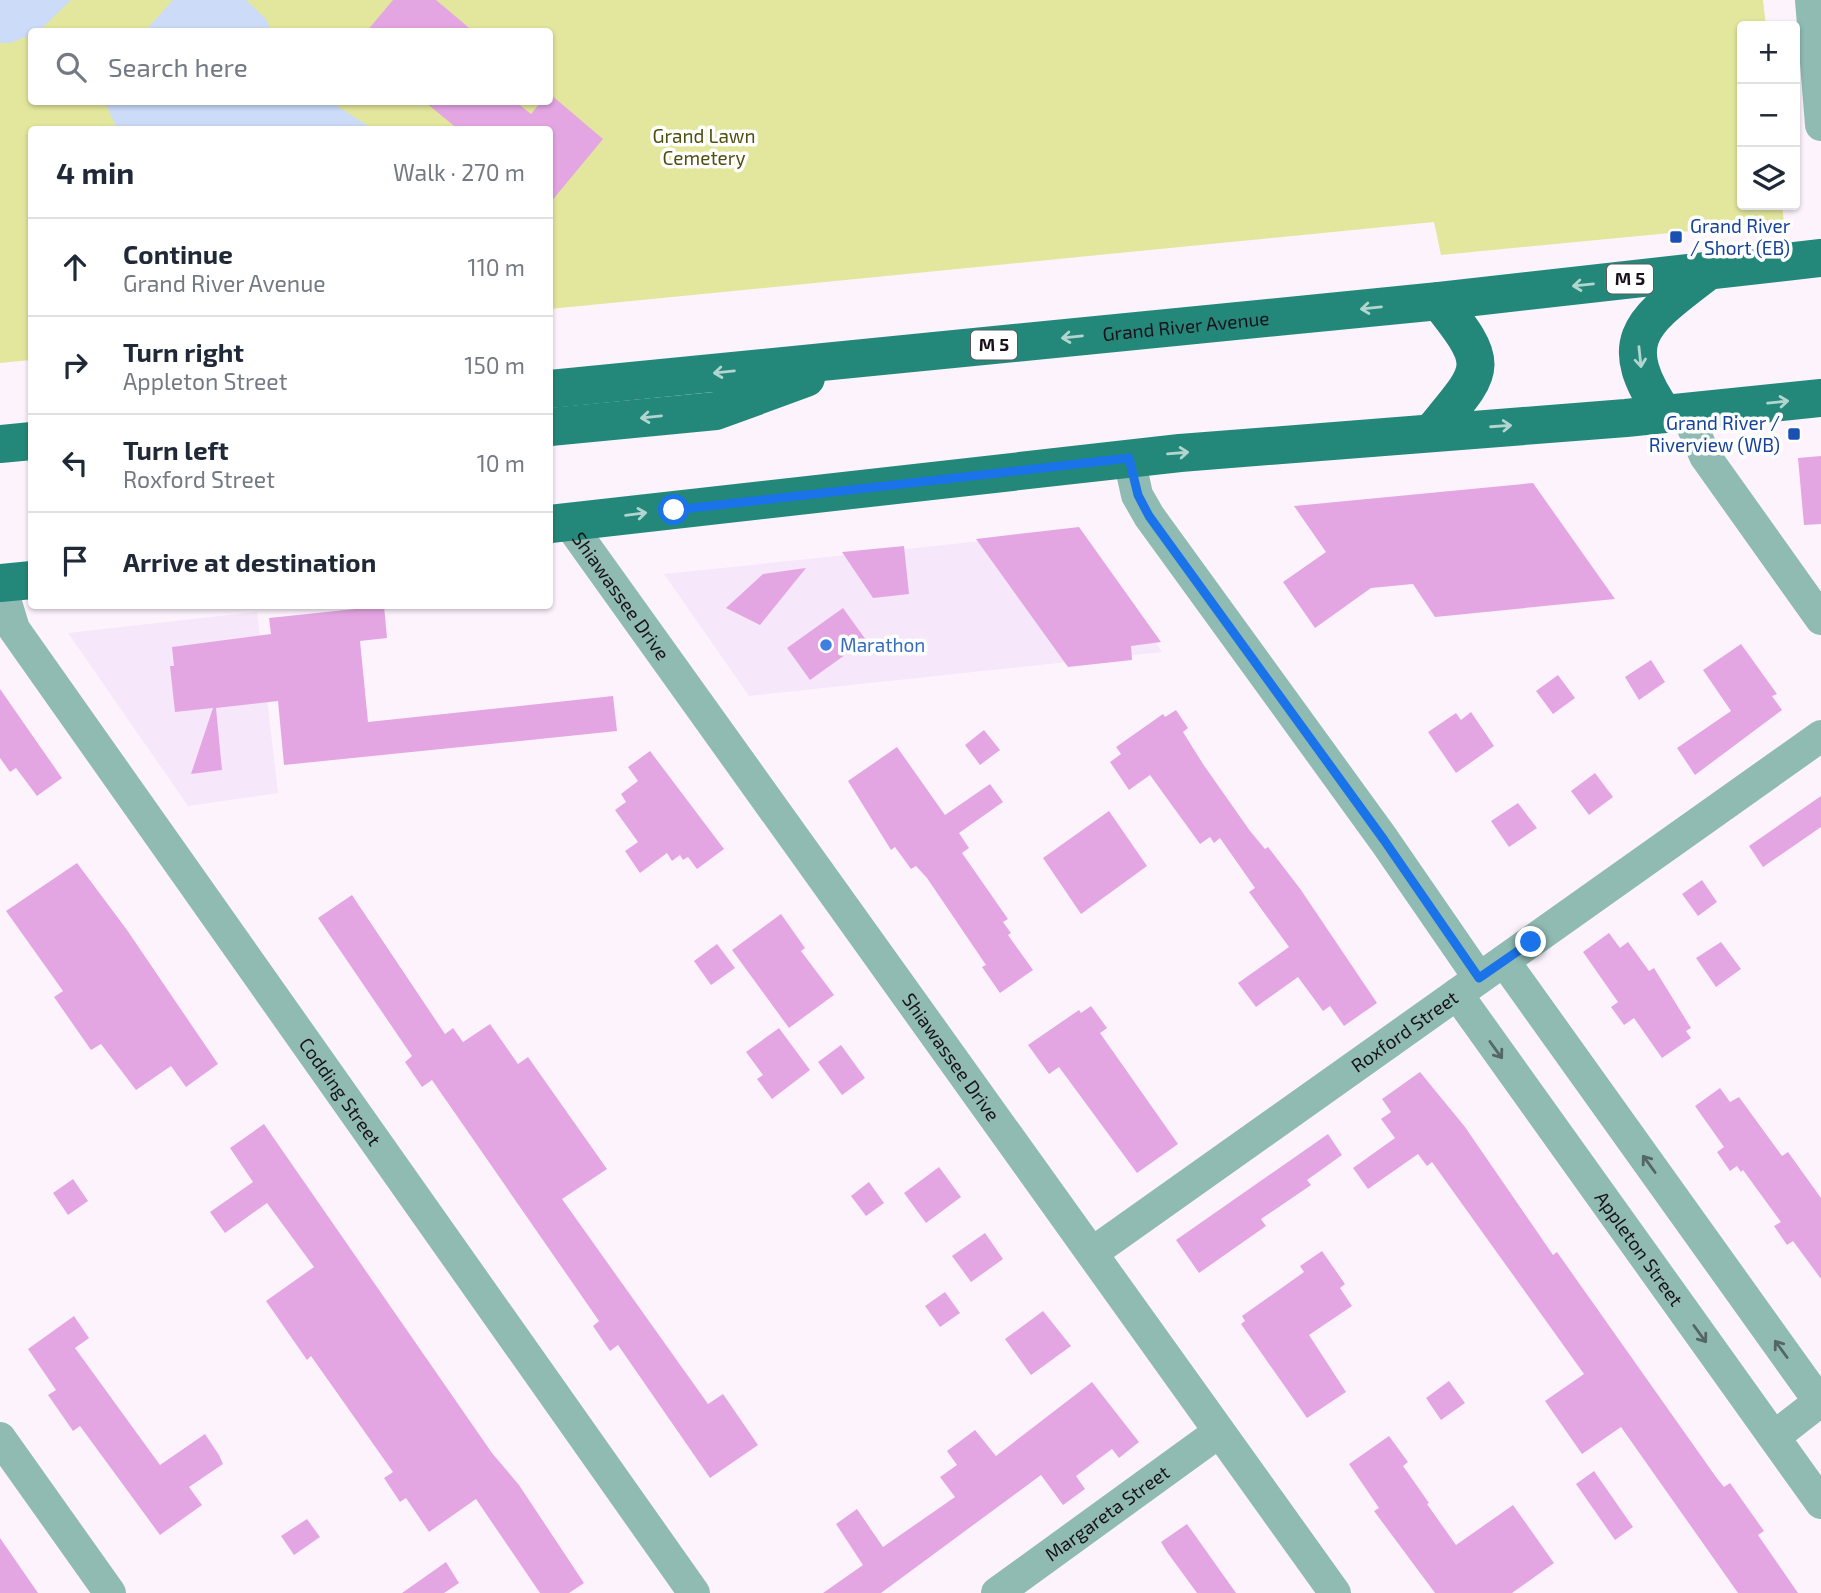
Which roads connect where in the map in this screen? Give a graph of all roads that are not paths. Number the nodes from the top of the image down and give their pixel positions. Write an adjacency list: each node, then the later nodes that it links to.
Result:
1 (1811, 0): 2 (street)
2 (1821, 125)
3 (1821, 258): 4 (main road, Grand River Avenue / M 5)
4 (1708, 271): 5 (main road, Grand River Avenue / M 5, one-way to 5); 9 (main road, one-way to 9)
5 (1439, 301): 6 (main road, Grand River Avenue / M 5, one-way to 6); 11 (main road)
6 (857, 359): 7 (main road, Grand River Avenue / M 5, one-way to 7); 10 (main road, one-way to 10)
7 (553, 389)
8 (1821, 398): 9 (main road, one-way to 8)
9 (1675, 413): 11 (main road, one-way to 9); 18 (street)
10 (553, 427)
11 (1433, 431): 14 (main road, one-way to 11)
12 (28, 441): 13 (main road)
13 (0, 444)
14 (1129, 458): 15 (main road, one-way to 14); 20 (street, Appleton Street)
15 (559, 523): 21 (street, Shiawassee Drive)
16 (28, 580): 17 (main road)
17 (0, 583): 28 (street, Codding Street)
18 (1821, 619)
19 (1821, 736): 20 (street, Roxford Street)
20 (1480, 978): 21 (street, Roxford Street); 22 (street, Appleton Street, one-way to 20); 24 (street, Appleton Street, one-way to 24)
21 (1092, 1253): 23 (street, Shiawassee Drive)
22 (1820, 1403): 24 (street)
23 (1219, 1432): 29 (street, Margareta Street); 30 (street, Shiawassee Drive)
24 (1774, 1437): 26 (street, Appleton Street)
25 (0, 1438): 27 (street)
26 (1821, 1503)
27 (110, 1593)
28 (694, 1593)
29 (997, 1593)
30 (1335, 1593)

